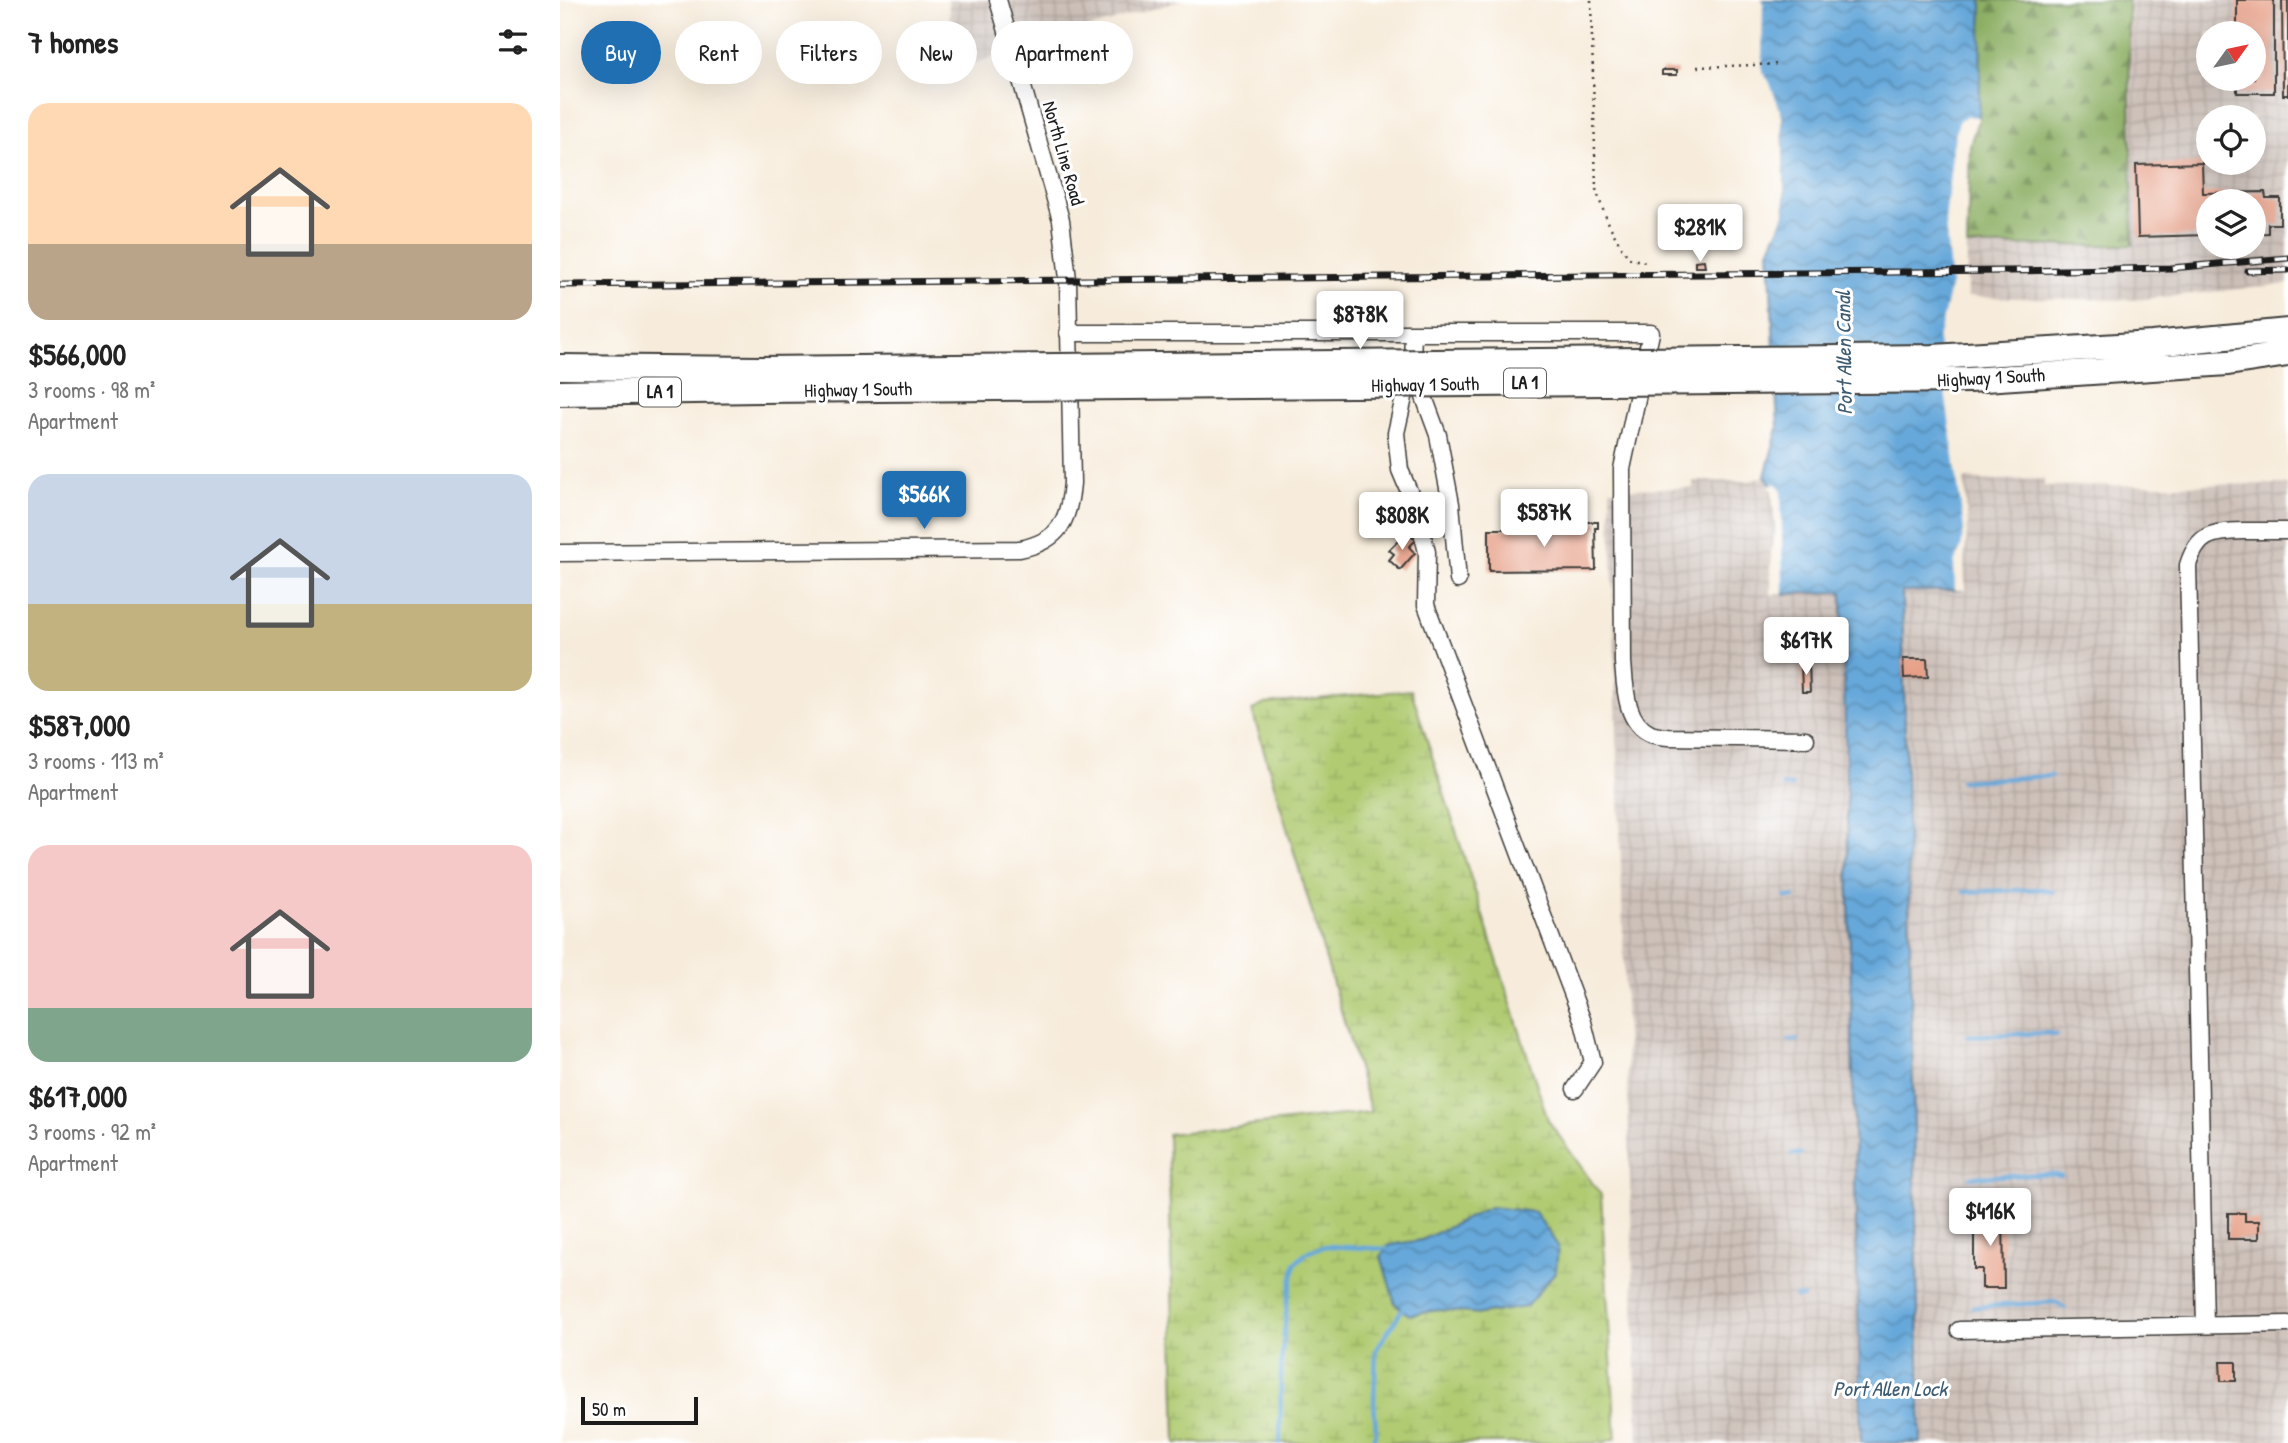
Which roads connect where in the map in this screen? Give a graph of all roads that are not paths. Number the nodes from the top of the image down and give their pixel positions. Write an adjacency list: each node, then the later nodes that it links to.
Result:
1 (1001, 1): 3 (street, North Line Road)
2 (2288, 331): 8 (highway, bridge)
3 (1068, 333): 4 (street); 11 (street, North Line Road)
4 (1413, 333): 6 (street); 13 (street)
5 (2288, 354): 8 (highway, Highway 1 South / LA 1, bridge)
6 (1412, 362): 12 (street); 14 (street)
7 (560, 367): 8 (highway)
8 (760, 380): 9 (highway, Highway 1 South / LA 1)
9 (560, 393)
10 (2288, 531): 16 (street)
11 (560, 553)
12 (1458, 580)
13 (1806, 739)
14 (1575, 1089)
15 (2288, 1324): 16 (street)
16 (2205, 1325): 17 (street)
17 (1959, 1331)

